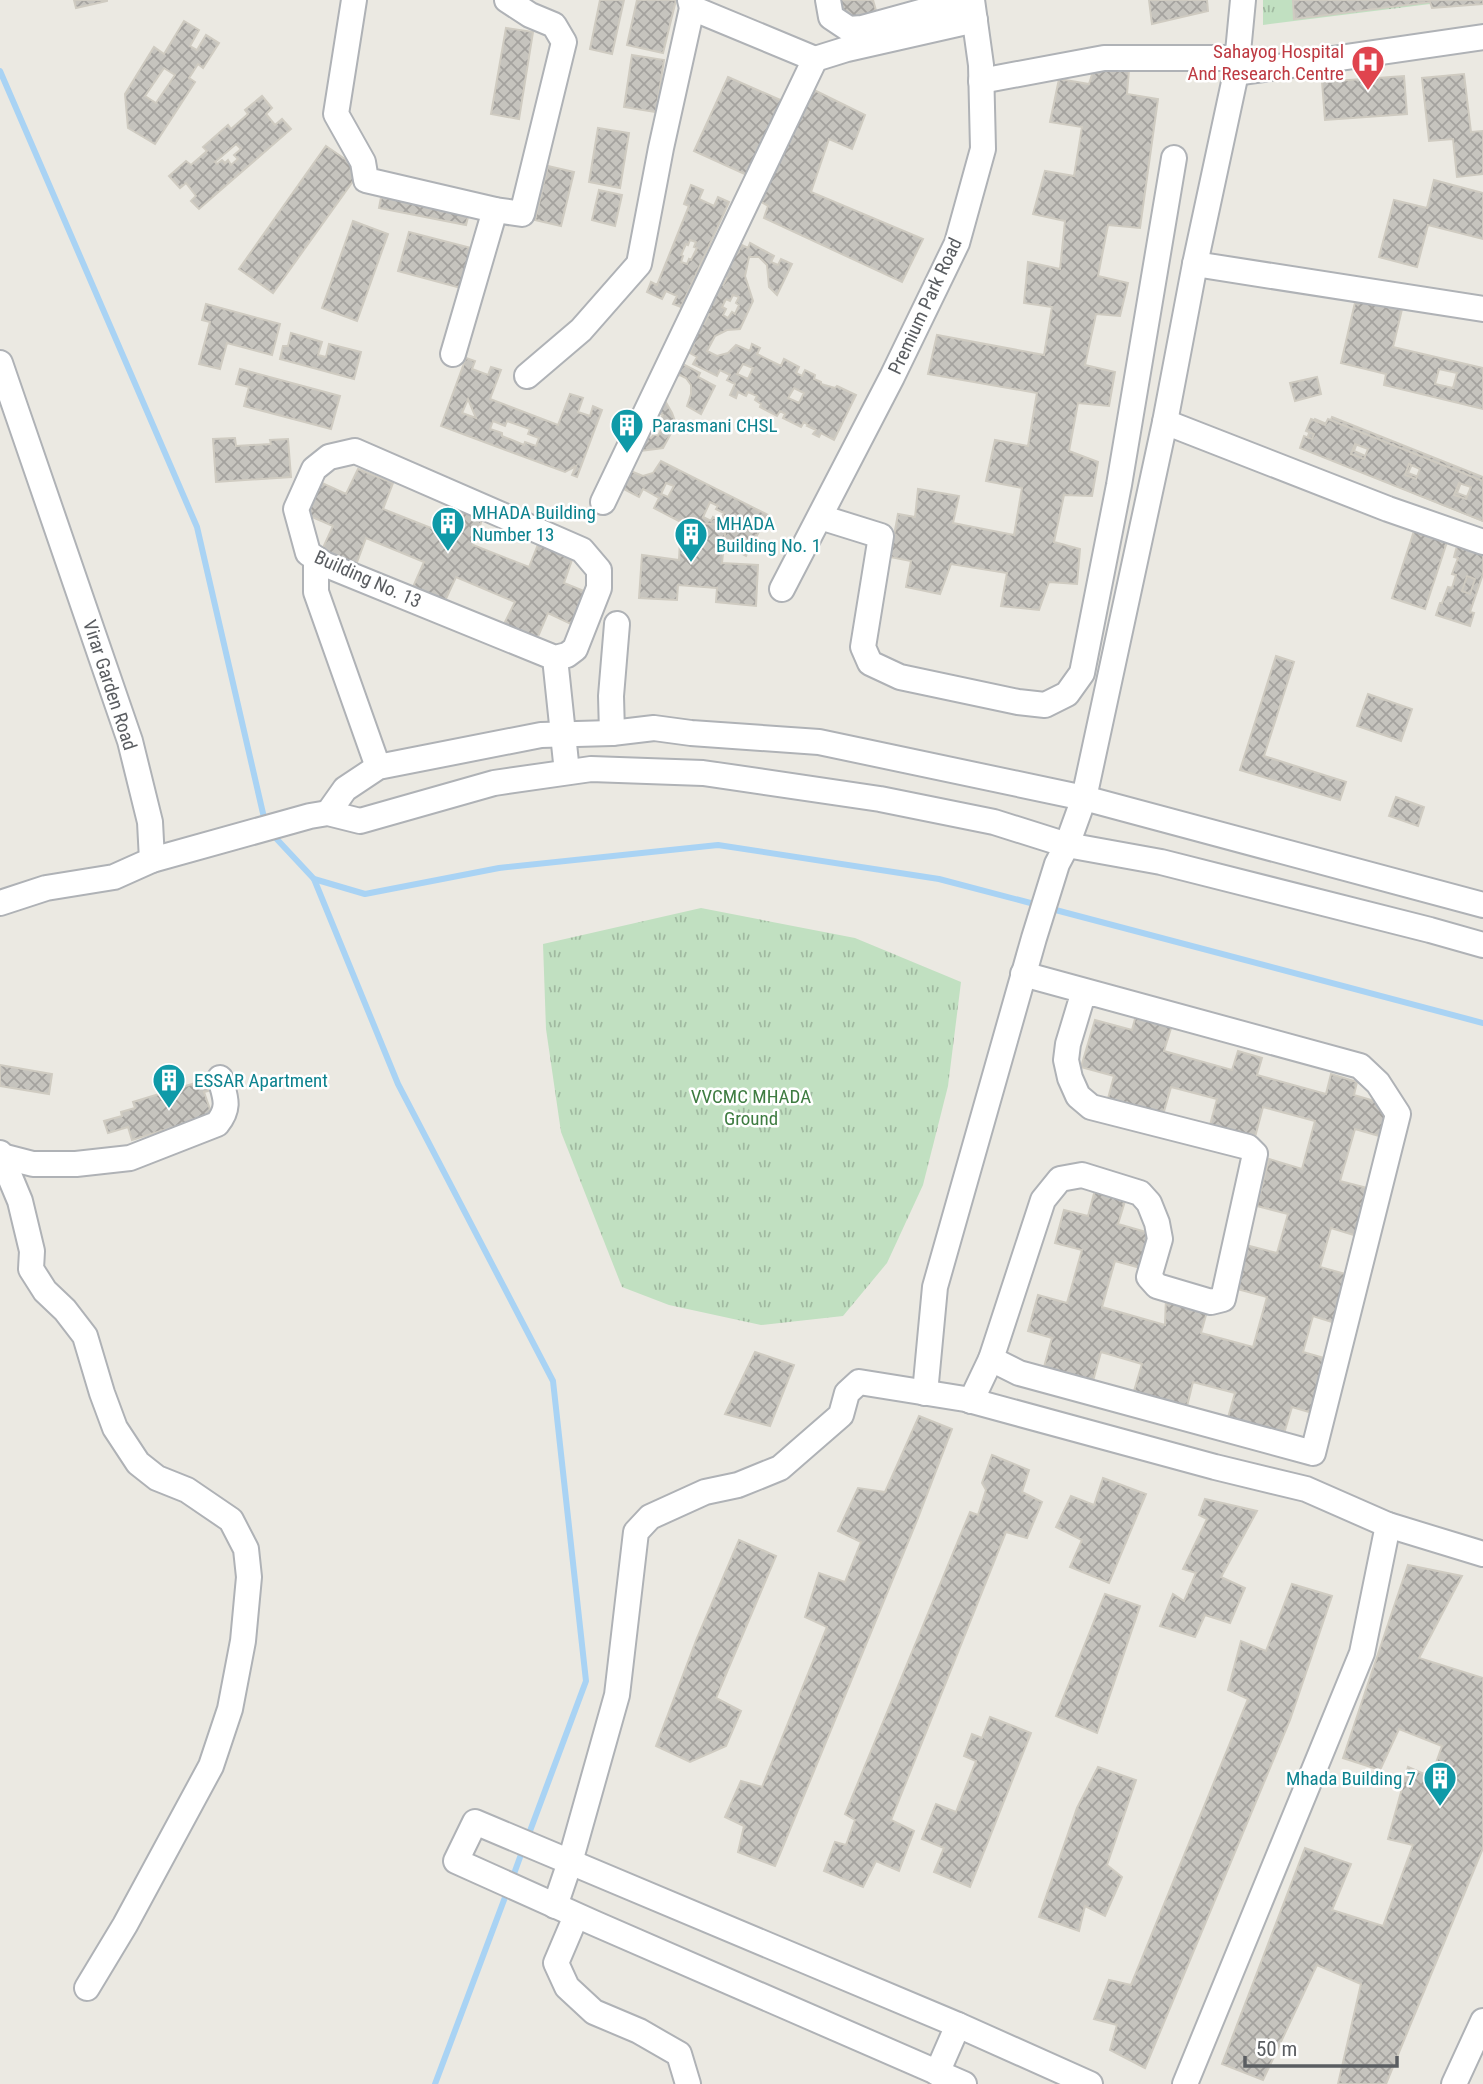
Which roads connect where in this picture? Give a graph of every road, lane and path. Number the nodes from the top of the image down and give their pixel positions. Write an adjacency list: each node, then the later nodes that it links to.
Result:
1 (354, 0): 12 (street)
2 (506, 0): 12 (street)
3 (828, 0): 6 (street)
4 (1243, 0): 9 (street)
5 (691, 4): 8 (street); 17 (street)
6 (970, 7): 8 (street); 10 (street, Premium Park Road)
7 (1483, 37): 9 (street)
8 (816, 58): 19 (street)
9 (1237, 66): 10 (street); 13 (street)
10 (981, 81): 20 (street, Premium Park Road)
11 (1174, 158): 20 (street)
12 (495, 210): 15 (street)
13 (1195, 264): 14 (street); 18 (street)
14 (1483, 309)
15 (453, 354)
16 (0, 363): 33 (street, Virar Garden Road)
17 (527, 376)
18 (1165, 422): 21 (street); 30 (street)
19 (603, 502)
20 (820, 517): 23 (street, Premium Park Road)
21 (1483, 542)
22 (316, 559): 25 (street, Building No. 13); 25 (street, Building No. 13); 28 (street)
23 (782, 589)
24 (617, 624): 26 (street)
25 (555, 658): 27 (street)
26 (612, 733): 27 (street); 30 (street)
27 (563, 735): 28 (street); 29 (street)
28 (378, 767): 31 (street)
29 (567, 772): 31 (street); 32 (street)
30 (1084, 798): 32 (street); 35 (street)
31 (319, 814): 33 (street)
32 (1062, 854): 36 (street); 37 (street)
33 (152, 860): 34 (street)
34 (0, 904)
35 (1483, 905)
36 (1483, 945)
37 (1023, 974): 38 (street); 42 (street)
38 (1084, 991): 41 (street); 44 (street)
39 (220, 1078): 40 (street)
40 (1, 1155): 50 (street)
41 (991, 1359): 43 (street); 44 (street)
42 (925, 1392): 43 (street); 48 (street)
43 (971, 1401): 45 (street)
44 (1313, 1453): 45 (street)
45 (1306, 1489): 46 (street)
46 (1388, 1525): 47 (street); 57 (street)
47 (1483, 1554)
48 (570, 1862): 49 (street); 49 (street); 52 (street)
49 (566, 1911): 53 (street); 54 (street)
50 (87, 1988)
51 (1483, 2021): 58 (street)
52 (958, 2025): 53 (street); 56 (street)
53 (937, 2073): 55 (street)
54 (688, 2084)
55 (964, 2084)
56 (1090, 2084)
57 (1185, 2084)
58 (1454, 2084)

